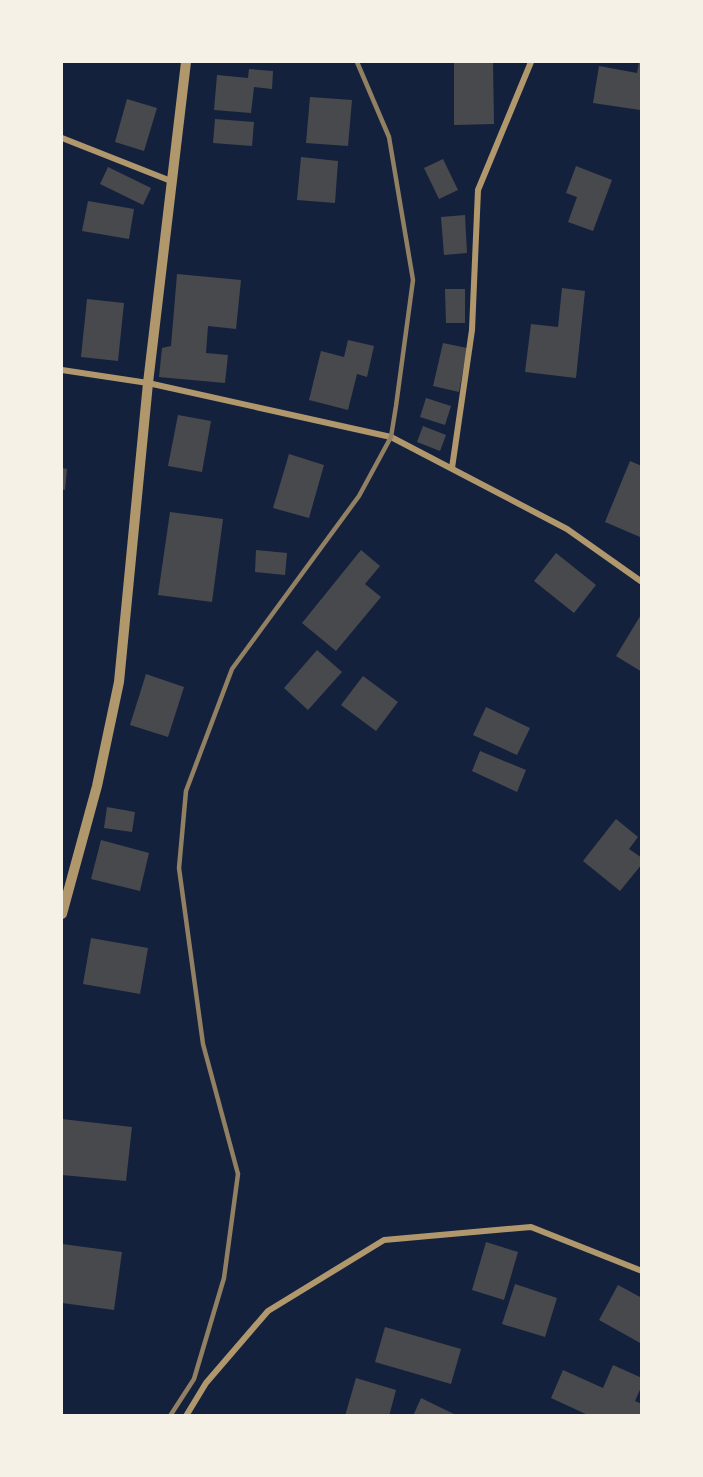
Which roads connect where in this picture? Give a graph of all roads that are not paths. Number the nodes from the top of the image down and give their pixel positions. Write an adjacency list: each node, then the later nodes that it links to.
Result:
1 (186, 62): 4 (street)
2 (531, 62): 7 (street)
3 (62, 138): 4 (street)
4 (171, 181): 6 (street)
5 (62, 370): 6 (street)
6 (148, 383): 7 (street); 9 (street)
7 (452, 468): 8 (street)
8 (642, 582)
9 (62, 914)
10 (642, 1271): 11 (street)
11 (186, 1416)

